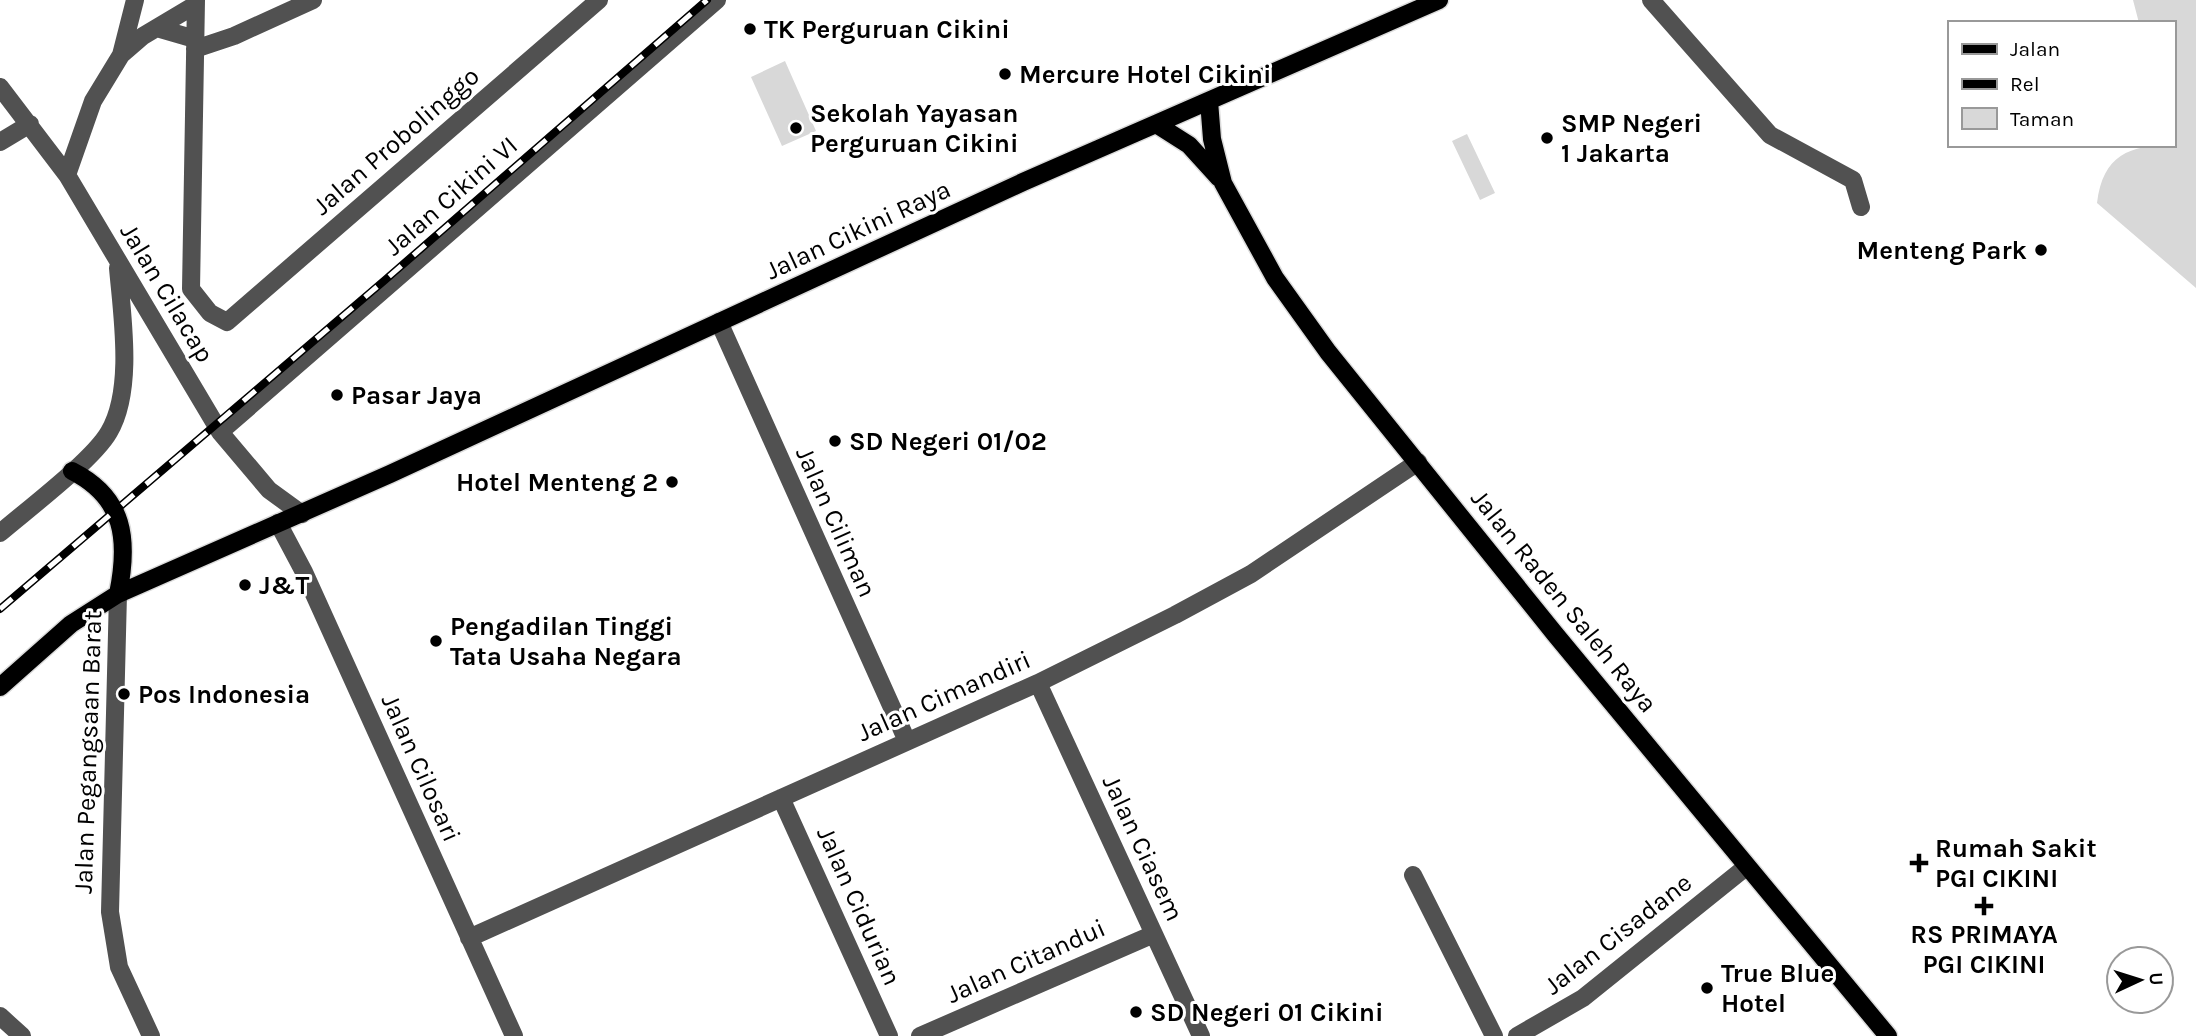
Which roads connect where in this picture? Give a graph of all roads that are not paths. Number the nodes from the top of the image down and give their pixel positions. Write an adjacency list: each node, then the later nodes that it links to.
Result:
1 (135, 0): 10 (street)
2 (313, 0): 9 (street)
3 (599, 0): 9 (street, Jalan Probolinggo)
4 (717, 0): 21 (street, Jalan Cikini VI)
5 (1439, 0): 12 (main road, Jalan Cikini Raya)
6 (1651, 0): 18 (street)
7 (195, 3): 8 (street); 9 (street)
8 (157, 28): 9 (street); 10 (street)
9 (195, 44)
10 (121, 55): 16 (street)
11 (0, 87): 13 (street, Jalan Cilacap)
12 (1209, 101): 14 (main road, Jalan Cikini Raya); 17 (main road, Jalan Raden Saleh Raya)
13 (30, 124): 15 (street); 16 (street, Jalan Cilacap)
14 (1156, 124): 17 (main road, Jalan Raden Saleh Raya); 20 (main road, Jalan Cikini Raya)
15 (0, 142)
16 (67, 175): 19 (street, Jalan Cilacap)
17 (1223, 183): 22 (main road, Jalan Raden Saleh Raya)
18 (1861, 207)
19 (118, 263): 21 (street, Jalan Cilacap); 23 (street)
20 (719, 322): 24 (main road, Jalan Cikini Raya); 30 (street, Jalan Ciliman)
21 (220, 432): 24 (street, Jalan Cilacap)
22 (1418, 462): 28 (street, Jalan Cimandiri); 32 (main road, Jalan Raden Saleh Raya)
23 (72, 471): 26 (street); 27 (main road)
24 (302, 514): 25 (main road, Jalan Cikini Raya)
25 (278, 523): 27 (main road, Jalan Cikini Raya); 35 (street, Jalan Cilosari)
26 (0, 533)
27 (118, 594): 29 (main road, Jalan Cikini Raya); 38 (street, Jalan Pegangsaan Barat)
28 (1038, 682): 30 (street, Jalan Cimandiri); 34 (street, Jalan Ciasem)
29 (0, 687)
30 (907, 741): 31 (street, Jalan Cimandiri)
31 (781, 798): 35 (street, Jalan Cimandiri); 40 (street, Jalan Cidurian)
32 (1746, 867): 44 (street, Jalan Cisadane); 45 (main road, Jalan Raden Saleh Raya)
33 (1413, 875): 43 (street)
34 (1154, 934): 41 (street, Jalan Citandui); 42 (street, Jalan Ciasem)
35 (470, 938): 39 (street, Jalan Cilosari)
36 (0, 1016): 37 (street)
37 (22, 1036)
38 (151, 1036)
39 (514, 1036)
40 (890, 1036)
41 (920, 1036)
42 (1201, 1036)
43 (1494, 1036)
44 (1517, 1036)
45 (1888, 1036)

